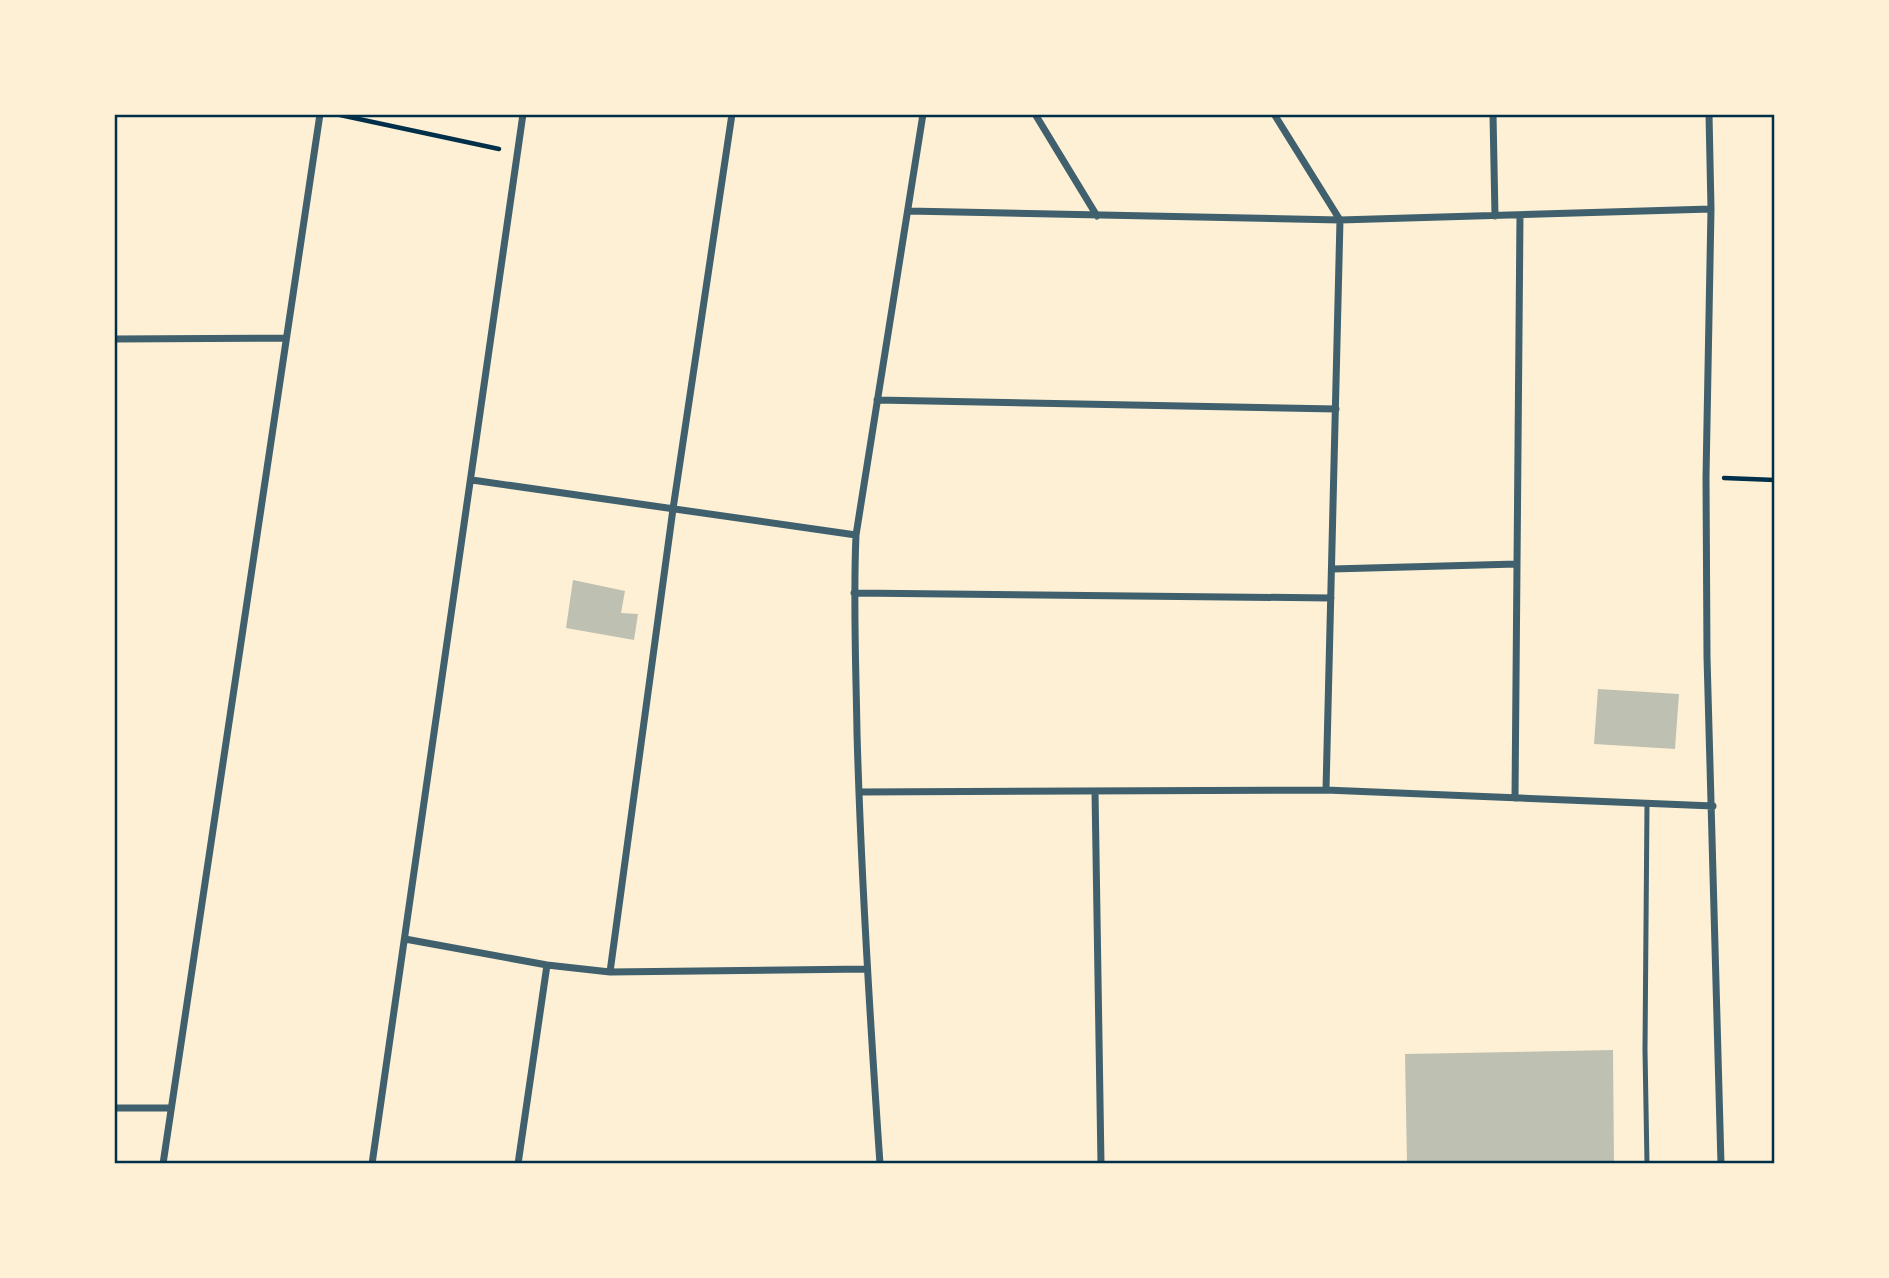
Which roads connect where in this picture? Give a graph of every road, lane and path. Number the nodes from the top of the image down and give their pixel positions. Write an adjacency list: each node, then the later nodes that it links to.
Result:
1 (320, 114): 17 (street)
2 (334, 114): 10 (path)
3 (523, 114): 10 (street)
4 (732, 114): 24 (street)
5 (923, 114): 12 (street)
6 (1035, 114): 14 (street)
7 (1274, 114): 16 (street)
8 (1493, 114): 15 (street)
9 (1709, 114): 11 (street)
10 (517, 153): 22 (street)
11 (1711, 209): 13 (street); 21 (street)
12 (908, 211): 14 (street); 19 (street)
13 (1520, 215): 15 (street); 26 (street)
14 (1097, 216): 16 (street)
15 (1495, 216): 16 (street)
16 (1340, 220): 20 (street)
17 (286, 338): 18 (street); 41 (street)
18 (114, 339)
19 (877, 400): 20 (street); 25 (street)
20 (1336, 409): 27 (street)
21 (1706, 477): 23 (path); 35 (street)
22 (472, 480): 24 (street); 36 (street)
23 (1775, 480)
24 (673, 509): 25 (street); 39 (street)
25 (856, 535): 28 (street)
26 (1517, 564): 27 (street); 33 (street)
27 (1332, 569): 29 (street)
28 (854, 593): 29 (street); 32 (street)
29 (1331, 598): 30 (street)
30 (1326, 790): 31 (street); 33 (street)
31 (1095, 791): 32 (street); 46 (street)
32 (859, 792): 38 (street)
33 (1515, 798): 34 (street)
34 (1647, 804): 35 (street); 47 (lane)
35 (1713, 806): 48 (street)
36 (405, 939): 37 (street); 43 (street)
37 (547, 965): 39 (street); 44 (street)
38 (867, 969): 39 (street); 45 (street)
39 (610, 972)
40 (114, 1108): 41 (street)
41 (171, 1108): 42 (street)
42 (163, 1164)
43 (372, 1164)
44 (519, 1164)
45 (880, 1164)
46 (1101, 1164)
47 (1647, 1164)
48 (1721, 1164)

